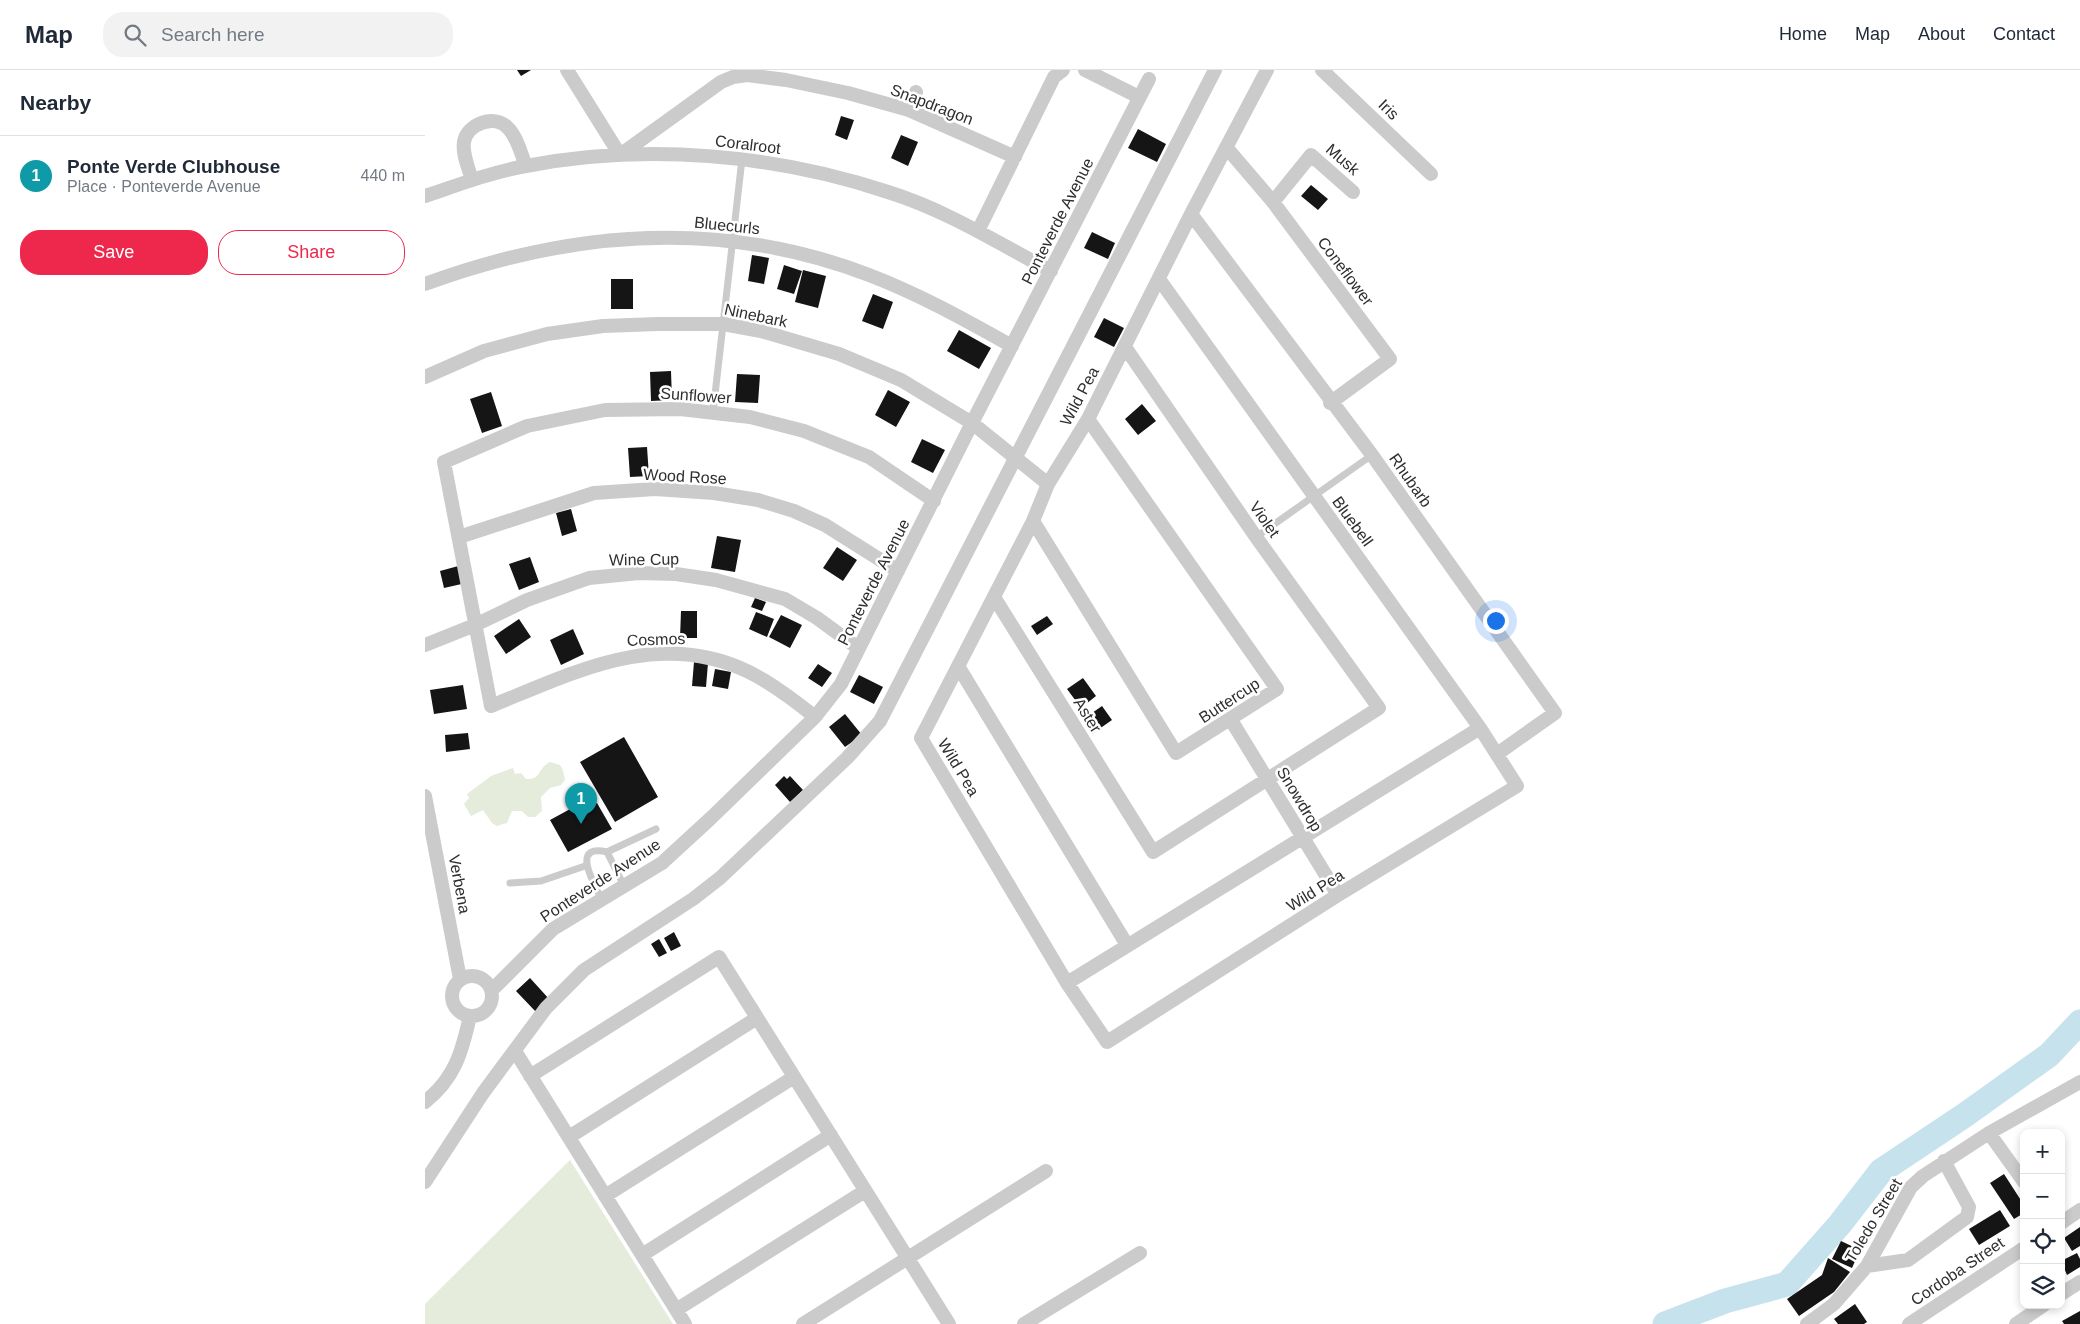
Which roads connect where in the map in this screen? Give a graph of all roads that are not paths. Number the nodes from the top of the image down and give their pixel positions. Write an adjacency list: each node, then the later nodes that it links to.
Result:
1 (567, 70): 13 (street)
2 (1063, 70): 14 (street)
3 (1085, 70): 10 (street)
4 (1215, 70): 37 (street)
5 (1267, 70): 12 (street, Wild Pea)
6 (1322, 70): 17 (street, Iris)
7 (788, 75): 11 (street, Snapdragon); 13 (street, Snapdragon)
8 (1149, 79): 10 (street, Ponteverde Avenue)
9 (916, 92): 11 (street)
10 (1139, 97): 25 (street, Ponteverde Avenue)
11 (909, 110): 14 (street, Snapdragon)
12 (1226, 147): 21 (street, Coneflower); 22 (street, Wild Pea)
13 (620, 155): 15 (street, Coralroot); 16 (street, Coralroot)
14 (1015, 157): 23 (street)
15 (742, 159): 23 (street, Coralroot); 24 (lane)
16 (526, 166): 18 (street, Coralroot); 18 (street)
17 (1431, 174)
18 (472, 180): 20 (street, Coralroot)
19 (1353, 192): 21 (street, Musk)
20 (425, 196)
21 (1273, 202): 32 (street, Coneflower)
22 (1191, 214): 26 (street, Wild Pea); 32 (street, Rhubarb)
23 (978, 230): 25 (street, Coralroot)
24 (733, 242): 27 (street, Bluecurls); 28 (lane); 29 (street, Bluecurls)
25 (1051, 271): 29 (street, Ponteverde Avenue)
26 (1159, 279): 30 (street, Wild Pea); 39 (street, Bluebell)
27 (425, 284)
28 (723, 324): 31 (street, Ninebark); 33 (lane); 35 (street, Ninebark)
29 (1012, 346): 35 (street, Ponteverde Avenue)
30 (1125, 347): 34 (street, Wild Pea); 43 (street, Violet)
31 (425, 377)
32 (1330, 403): 36 (street, Rhubarb)
33 (713, 412): 40 (street, Sunflower); 42 (street, Sunflower)
34 (1088, 418): 38 (street, Wild Pea); 51 (street, Buttercup)
35 (972, 423): 37 (street, Ninebark); 40 (street, Ponteverde Avenue)
36 (1371, 455): 39 (lane); 53 (street, Rhubarb)
37 (1016, 457): 38 (street, Ninebark); 71 (street)
38 (1048, 484): 41 (street, Wild Pea)
39 (1313, 496): 43 (lane); 52 (street, Bluebell)
40 (934, 501): 44 (street, Ponteverde Avenue)
41 (1033, 521): 45 (street, Wild Pea); 51 (street, Buttercup)
42 (459, 537): 44 (street, Wood Rose); 46 (street)
43 (1256, 537): 54 (street, Violet)
44 (899, 571): 48 (street, Ponteverde Avenue)
45 (994, 597): 49 (street, Wild Pea); 54 (street, Aster)
46 (475, 625): 47 (street, Wine Cup); 48 (street, Wine Cup); 50 (street, Cosmos)
47 (425, 645)
48 (858, 648): 50 (street, Ponteverde Avenue)
49 (958, 666): 65 (street); 67 (street, Wild Pea)
50 (815, 716): 62 (street, Ponteverde Avenue)
51 (1231, 720): 54 (street, Snowdrop)
52 (1480, 728): 53 (street, Bluebell); 58 (street)
53 (1497, 754): 55 (street, Bluebell)
54 (1268, 780): 58 (street, Snowdrop)
55 (1517, 786): 63 (street, Wild Pea)
56 (425, 796): 66 (street, Verbena)
57 (656, 829): 59 (lane)
58 (1302, 837): 63 (street, Snowdrop); 65 (street)
59 (607, 852): 60 (lane); 62 (lane)
60 (585, 866): 61 (lane); 64 (lane)
61 (510, 883)
62 (624, 886): 64 (street, Ponteverde Avenue)
63 (1338, 895): 67 (street, Wild Pea)
64 (602, 900): 68 (street, Ponteverde Avenue)
65 (1127, 945): 67 (street)
66 (460, 979): 68 (street); 69 (street)
67 (1067, 983)
68 (492, 990): 69 (street)
69 (470, 1016): 75 (street)
70 (757, 1018): 72 (street); 73 (street); 78 (street)
71 (515, 1051): 72 (street); 82 (street)
72 (530, 1076): 78 (street)
73 (794, 1077): 77 (street); 84 (street)
74 (2080, 1082): 76 (street, Toledo Street)
75 (425, 1102)
76 (1989, 1133): 79 (street, Toledo Street); 81 (street)
77 (831, 1135): 83 (street); 89 (street)
78 (569, 1137): 84 (street)
79 (1943, 1160): 91 (street, Toledo Street); 91 (street)
80 (1046, 1171): 90 (street)
81 (2020, 1176)
82 (425, 1182)
83 (865, 1190): 90 (street); 95 (street)
84 (605, 1196): 89 (street)
85 (2080, 1210): 86 (street)
86 (2065, 1220)
87 (2020, 1251): 101 (street, Cordoba Street)
88 (1140, 1253): 99 (street)
89 (641, 1254): 95 (street)
90 (908, 1258): 97 (street); 98 (street)
91 (1867, 1266): 100 (street, Toledo Street)
92 (2080, 1282): 93 (street)
93 (2065, 1291)
94 (2038, 1309): 102 (street)
95 (676, 1310): 96 (street)
96 (685, 1324)
97 (803, 1324)
98 (949, 1324)
99 (1024, 1324)
100 (1807, 1324)
101 (1909, 1324)
102 (2016, 1324)

